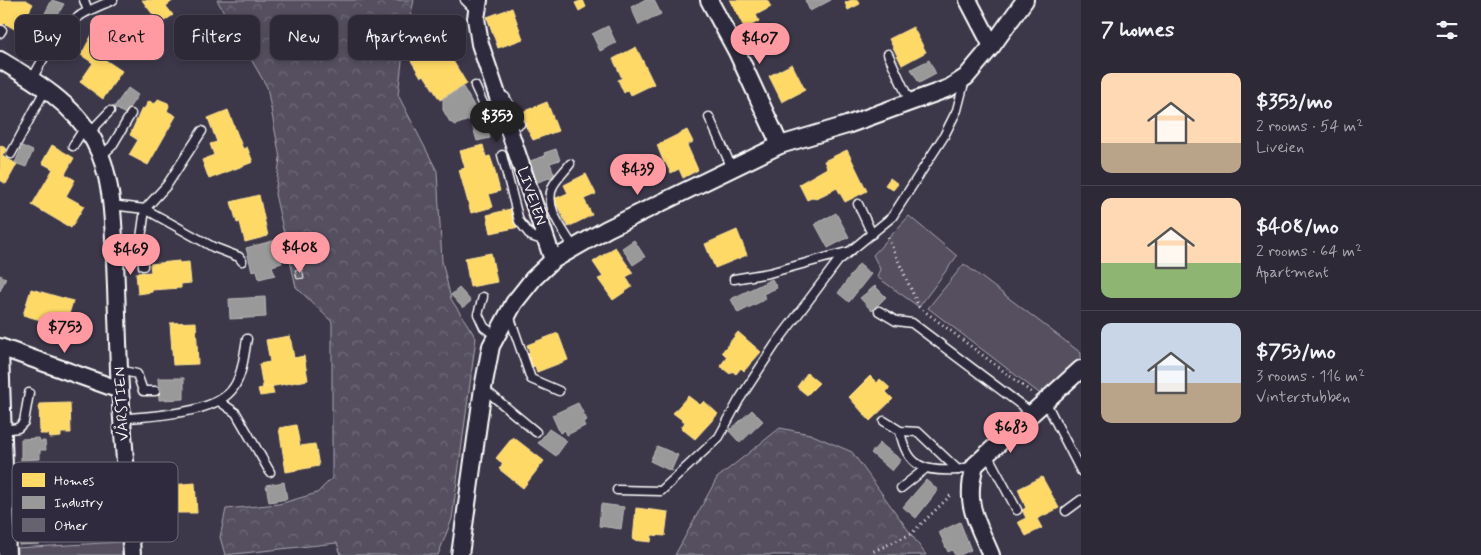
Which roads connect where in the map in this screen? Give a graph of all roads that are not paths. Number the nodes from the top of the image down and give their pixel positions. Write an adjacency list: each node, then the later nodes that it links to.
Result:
1 (84, 0): 8 (lane)
2 (113, 0): 8 (lane)
3 (465, 0): 7 (lane)
4 (709, 0): 25 (street)
5 (968, 0): 10 (street)
6 (1024, 0): 10 (street)
7 (477, 10): 22 (street, LIVEIEN)
8 (88, 11): 9 (lane)
9 (80, 16)
10 (992, 46): 14 (street)
11 (888, 54): 18 (lane)
12 (0, 60): 15 (street, VÅRSTIEN)
13 (44, 60): 15 (lane)
14 (966, 77): 18 (street); 35 (lane)
15 (32, 79): 17 (street, VÅRSTIEN)
16 (475, 86): 22 (lane)
17 (45, 90): 23 (street, VÅRSTIEN); 27 (lane)
18 (910, 102): 25 (street)
19 (110, 111): 23 (lane)
20 (131, 114): 28 (lane)
21 (709, 117): 31 (lane)
22 (513, 121): 36 (street, LIVEIEN)
23 (87, 130): 26 (lane); 28 (street, VÅRSTIEN)
24 (202, 132): 34 (lane)
25 (780, 145): 31 (street)
26 (73, 146)
27 (11, 154)
28 (101, 156): 33 (street, VÅRSTIEN)
29 (502, 156): 36 (lane)
30 (570, 164): 37 (lane)
31 (732, 168): 37 (street)
32 (858, 204): 35 (lane)
33 (111, 205): 34 (lane); 50 (street, VÅRSTIEN)
34 (145, 209): 40 (lane); 41 (lane)
35 (872, 234): 38 (lane)
36 (547, 242): 39 (street, LIVEIEN)
37 (574, 248): 39 (street)
38 (851, 251): 42 (lane); 72 (lane)
39 (553, 260): 45 (street)
40 (242, 261)
41 (143, 266)
42 (734, 278)
43 (483, 297): 46 (lane)
44 (880, 311): 58 (lane)
45 (508, 313): 46 (street); 54 (lane)
46 (496, 336): 51 (street)
47 (247, 338): 56 (lane)
48 (0, 349): 52 (street); 63 (street)
49 (1081, 369): 57 (street)
50 (119, 370): 52 (street, VÅRSTIEN); 53 (lane)
51 (483, 388): 62 (lane); 82 (street)
52 (120, 390): 59 (street, VÅRSTIEN)
53 (155, 391)
54 (559, 391)
55 (29, 393): 63 (lane)
56 (219, 401): 59 (lane); 70 (lane)
57 (1046, 403): 58 (street); 65 (lane)
58 (1033, 414): 64 (street)
59 (122, 419): 66 (street, VÅRSTIEN)
60 (884, 421): 61 (lane)
61 (900, 431): 67 (lane); 68 (lane)
62 (536, 432)
63 (2, 438): 74 (street)
64 (981, 459): 68 (lane); 76 (lane); 83 (street)
65 (1078, 460): 69 (lane)
66 (126, 462)
67 (925, 469): 68 (lane); 71 (lane)
68 (958, 470)
69 (1081, 471)
70 (270, 472)
71 (901, 488)
72 (617, 490)
73 (1081, 500): 77 (lane)
74 (6, 503): 75 (lane); 78 (street)
75 (12, 503)
76 (1017, 510)
77 (1066, 510)
78 (3, 523): 80 (street)
79 (131, 542): 81 (street, VÅRSTIEN)
80 (8, 555)
81 (132, 555)
82 (460, 555)
83 (991, 555)

